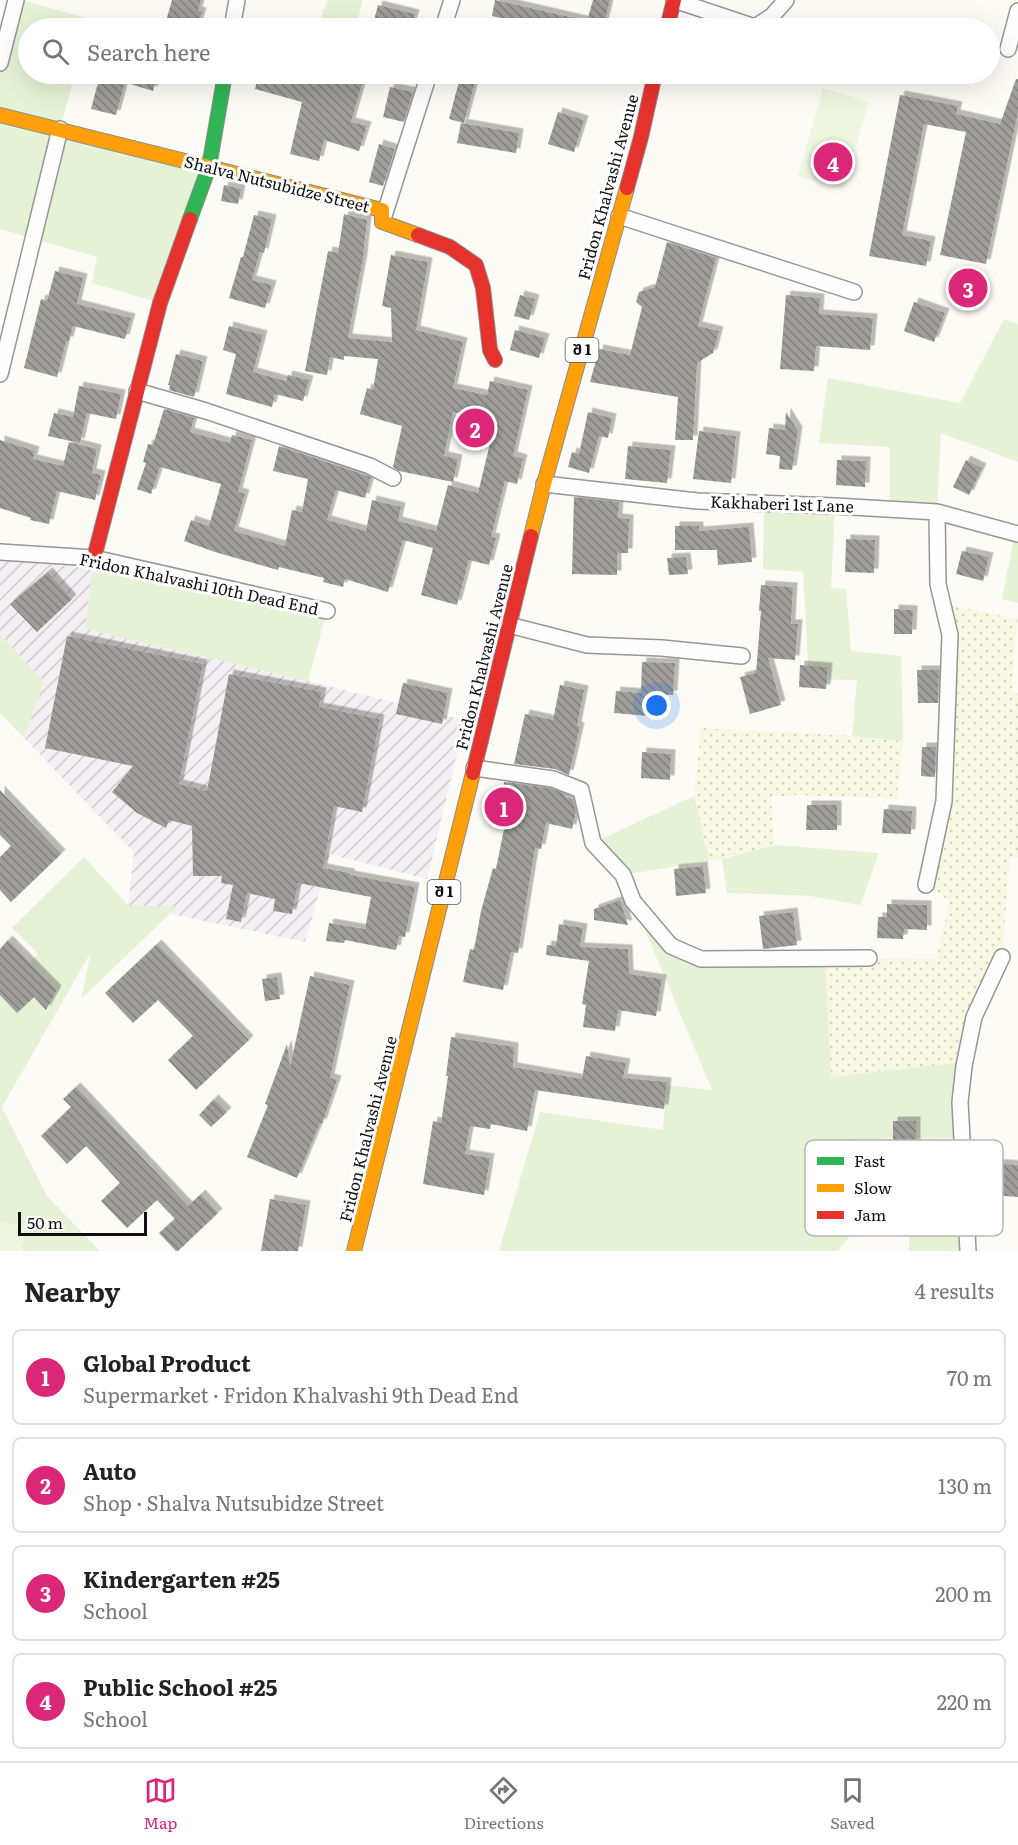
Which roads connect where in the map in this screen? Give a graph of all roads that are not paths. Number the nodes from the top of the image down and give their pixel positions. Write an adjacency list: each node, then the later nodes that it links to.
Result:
1 (16, 0): 13 (street)
2 (237, 0): 7 (street)
3 (452, 0): 8 (street)
4 (674, 0): 9 (main road); 10 (street)
5 (786, 0): 11 (street)
6 (1018, 11): 12 (street)
7 (234, 18)
8 (446, 18)
9 (670, 18)
10 (728, 18)
11 (769, 18)
12 (1008, 49)
13 (0, 63)
14 (223, 84): 19 (main road)
15 (426, 84): 21 (street)
16 (653, 84): 20 (main road, Fridon Khalvashi Avenue / შ 1)
17 (0, 115): 18 (main road, Shalva Nutsubidze Street)
18 (60, 129): 19 (main road, Shalva Nutsubidze Street); 24 (street)
19 (208, 166): 21 (main road, Shalva Nutsubidze Street); 25 (main road)
20 (619, 216): 22 (street); 27 (main road, Fridon Khalvashi Avenue / შ 1)
21 (382, 222): 23 (main road, Shalva Nutsubidze Street)
22 (854, 292)
23 (495, 360)
24 (0, 374)
25 (137, 391): 26 (street); 31 (main road)
26 (393, 477)
27 (544, 484): 28 (street, Kakhaberi 1st Lane); 33 (main road, Fridon Khalvashi Avenue / შ 1)
28 (937, 512): 29 (street, Kakhaberi 1st Lane); 36 (street)
29 (1018, 534)
30 (0, 552): 31 (street, Fridon Khalvashi 10th Dead End)
31 (94, 558): 32 (street, Fridon Khalvashi 10th Dead End)
32 (327, 611)
33 (509, 625): 34 (street); 35 (main road, Fridon Khalvashi Avenue / შ 1)
34 (742, 656)
35 (474, 768): 38 (street); 41 (main road, Fridon Khalvashi Avenue / შ 1)
36 (926, 885)
37 (1002, 957): 39 (street)
38 (869, 958)
39 (962, 1140)
40 (967, 1236): 42 (street)
41 (354, 1251)
42 (968, 1251)

